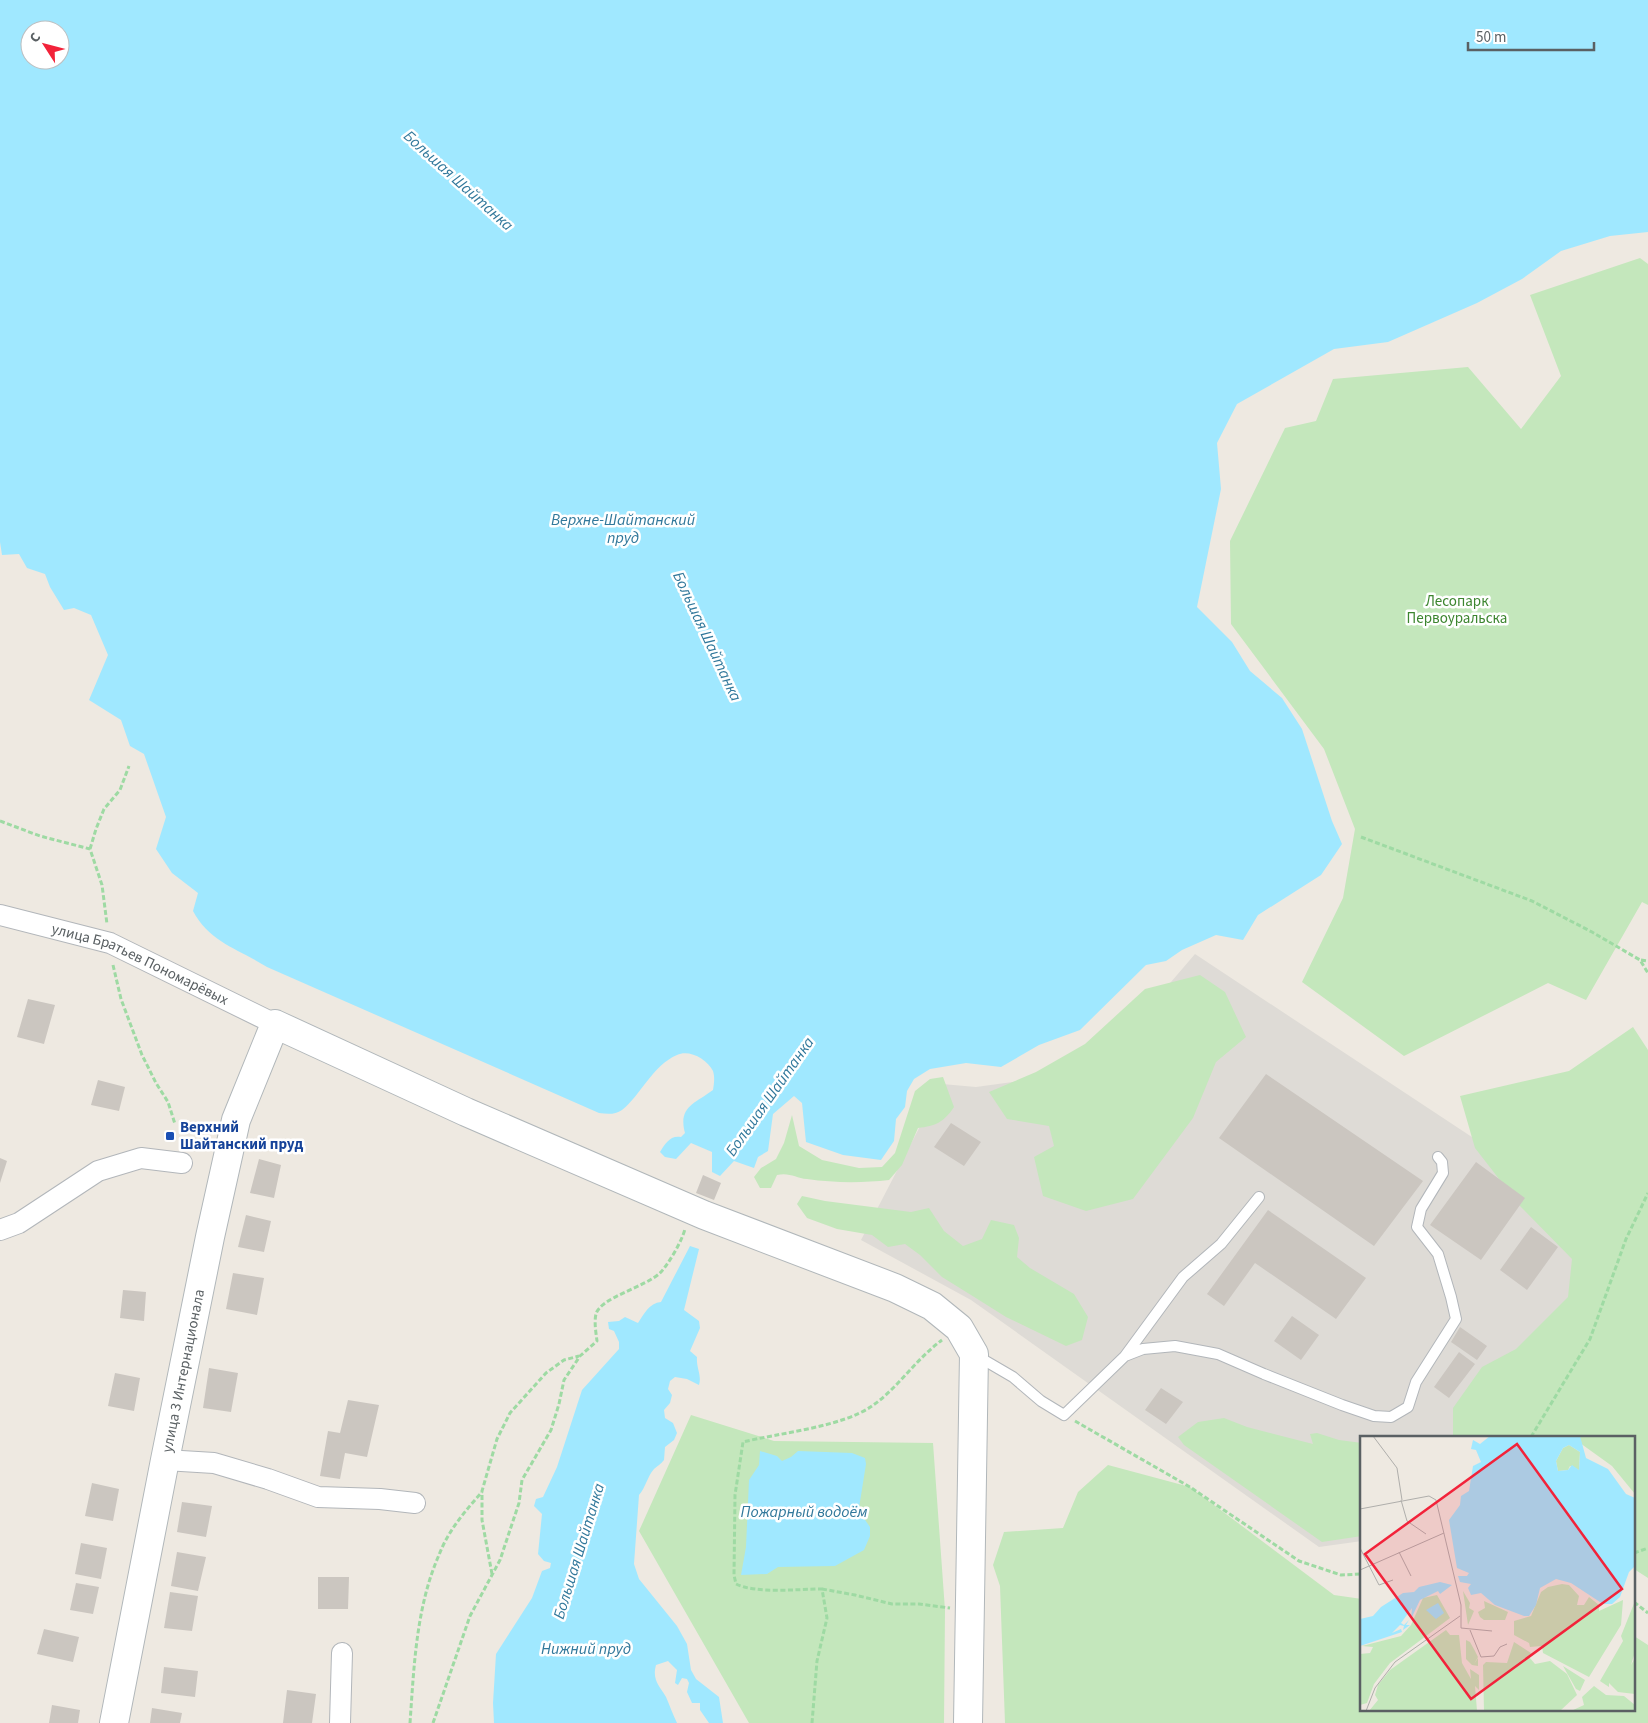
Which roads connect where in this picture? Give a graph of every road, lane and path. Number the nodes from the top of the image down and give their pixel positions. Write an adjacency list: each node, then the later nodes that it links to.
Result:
1 (129, 766): 4 (path)
2 (0, 821): 4 (path)
3 (1361, 837): 7 (path)
4 (90, 849): 6 (path)
5 (0, 915): 6 (street, улица Братьев Пономарёвых)
6 (110, 943): 10 (street, улица Братьев Пономарёвых); 11 (path)
7 (1640, 960): 8 (path); 9 (path)
8 (1648, 962)
9 (1648, 973)
10 (275, 1024): 18 (street); 24 (street, улица 3 Интернационала)
11 (175, 1124)
12 (1438, 1157): 21 (lane)
13 (182, 1163): 17 (street)
14 (1648, 1193): 23 (path)
15 (1259, 1197): 21 (lane)
16 (686, 1224): 20 (path)
17 (0, 1230)
18 (959, 1328): 19 (street); 31 (path)
19 (974, 1354): 22 (lane); 41 (street)
20 (580, 1356): 25 (path); 30 (path)
21 (1125, 1356): 22 (lane)
22 (1064, 1415): 29 (path)
23 (1532, 1436)
24 (165, 1460): 26 (street); 36 (street, улица 3 Интернационала)
25 (482, 1492): 30 (path); 38 (path)
26 (415, 1503)
27 (1648, 1548): 28 (path)
28 (1636, 1552)
29 (1360, 1574)
30 (492, 1575): 39 (path)
31 (822, 1589): 33 (path); 40 (path)
32 (1636, 1604): 34 (path)
33 (953, 1608)
34 (1648, 1613)
35 (342, 1653): 37 (street)
36 (114, 1723)
37 (340, 1723)
38 (410, 1723)
39 (433, 1723)
40 (812, 1723)
41 (968, 1723)

